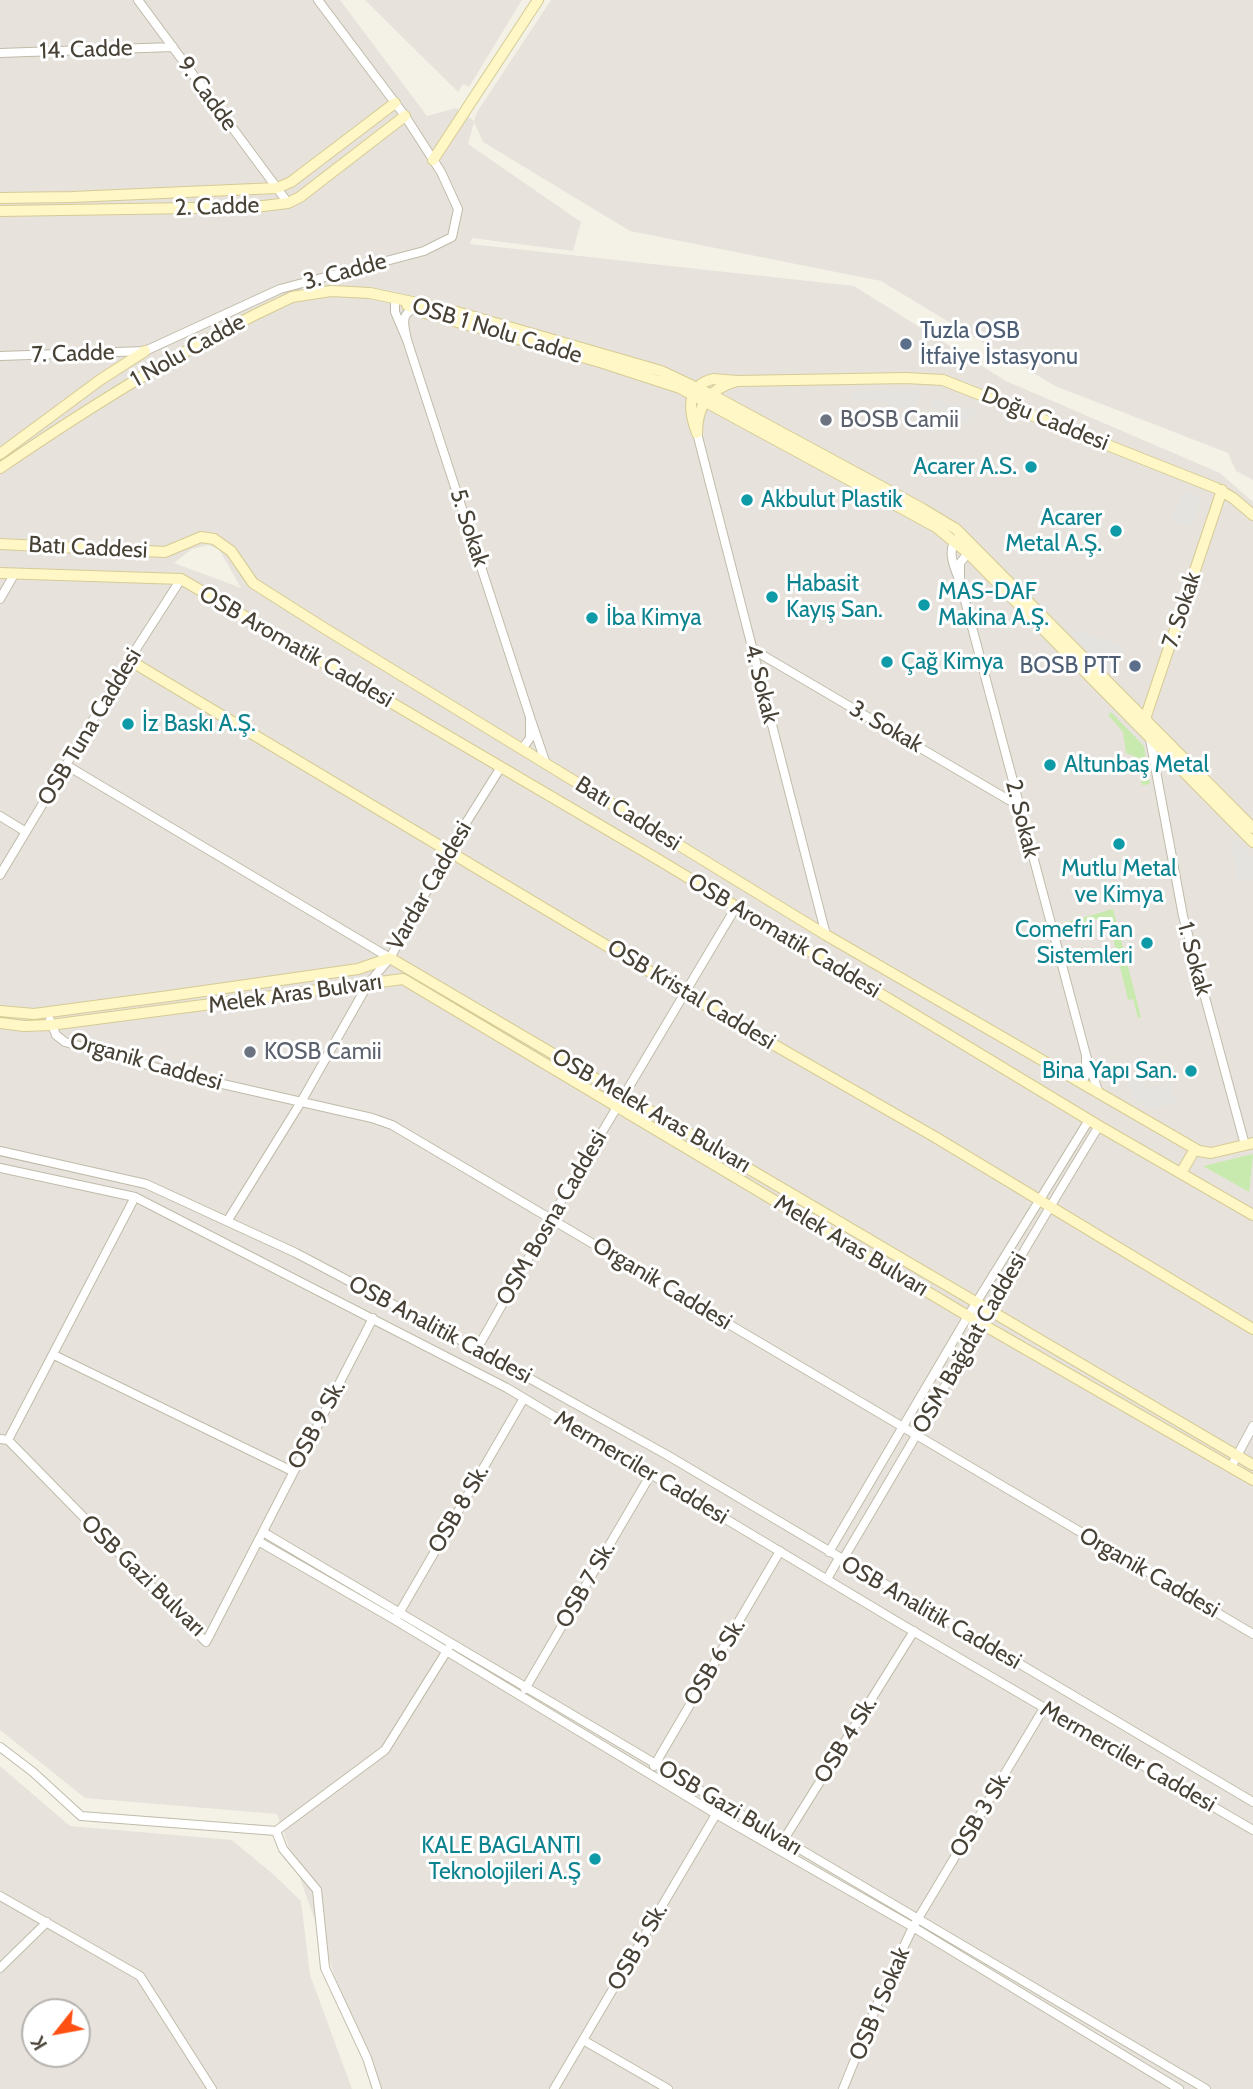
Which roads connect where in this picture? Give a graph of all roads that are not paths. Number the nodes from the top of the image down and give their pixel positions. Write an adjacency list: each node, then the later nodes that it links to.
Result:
1 (138, 0): 4 (street, 9. Cadde)
2 (318, 0): 6 (street, 3. Cadde)
3 (538, 0): 8 (street)
4 (173, 47): 5 (street, 14. Cadde); 9 (street, 9. Cadde)
5 (0, 53)
6 (395, 103): 7 (street, 3. Cadde); 9 (street, 2. Cadde)
7 (405, 116): 8 (street, 3. Cadde); 11 (street, 2. Cadde)
8 (433, 160): 13 (street, 3. Cadde)
9 (276, 188): 10 (street, 2. Cadde); 11 (street, 9. Cadde)
10 (0, 198)
11 (288, 203): 12 (street, 2. Cadde)
12 (0, 211)
13 (265, 295): 14 (street); 18 (street, 3. Cadde)
14 (292, 297): 15 (street, 1 Nolu Cadde); 25 (street, 1 Nolu Cadde)
15 (395, 299): 16 (street, OSB 1 Nolu Cadde); 17 (street, 5. Sokak); 21 (street, OSB 1 Nolu Cadde)
16 (414, 309): 17 (street, 5. Sokak); 21 (street, OSB 1 Nolu Cadde)
17 (407, 341): 38 (street, 5. Sokak)
18 (145, 351): 19 (street, 7. Cadde); 24 (street, 3. Cadde)
19 (0, 356)
20 (737, 381): 21 (street, Doğu Caddesi); 22 (street, Doğu Caddesi); 26 (street, Doğu Caddesi)
21 (695, 391): 22 (street, OSB 1 Nolu Cadde); 23 (street)
22 (708, 398): 23 (street); 28 (street, OSB 1 Nolu Cadde)
23 (697, 433): 36 (street, 4. Sokak)
24 (0, 454)
25 (0, 468)
26 (1222, 491): 27 (street, Doğu Caddesi); 39 (street, 7. Sokak)
27 (1253, 516)
28 (960, 538): 30 (street, OSB 1 Nolu Cadde); 34 (street, 2. Sokak); 39 (street, OSB 1 Nolu Cadde)
29 (0, 544): 40 (street, Batı Caddesi)
30 (968, 553): 34 (street); 39 (street, OSB 1 Nolu Cadde)
31 (0, 573): 32 (street, OSB Aromatik Caddesi)
32 (15, 573): 33 (street, OSB Aromatik Caddesi); 35 (street)
33 (181, 579): 37 (street, OSB Tuna Caddesi); 44 (street, OSB Aromatik Caddesi)
34 (960, 582): 46 (street, 2. Sokak)
35 (0, 599)
36 (752, 649): 46 (street, 3. Sokak); 54 (street, 4. Sokak)
37 (129, 660): 43 (street, OSB Tuna Caddesi); 51 (street, OSB Kristal Caddesi)
38 (530, 717): 40 (street); 42 (street, 5. Sokak)
39 (1148, 729): 41 (street, OSB 1 Nolu Cadde); 45 (street, 1. Sokak); 48 (street, OSB 1 Nolu Cadde)
40 (522, 749): 42 (street, Batı Caddesi)
41 (1166, 754): 45 (street); 50 (street, OSB 1 Nolu Cadde)
42 (546, 764): 54 (street, Batı Caddesi)
43 (66, 765): 49 (street, OSB Tuna Caddesi); 55 (street)
44 (501, 768): 51 (street, Vardar Caddesi); 53 (street, OSB Aromatik Caddesi)
45 (1156, 770): 71 (street, 1. Sokak)
46 (1019, 806): 64 (street, 2. Sokak)
47 (0, 816): 49 (street)
48 (1253, 828)
49 (26, 832): 52 (street, OSB Tuna Caddesi)
50 (1253, 842)
51 (449, 850): 55 (street, Vardar Caddesi); 57 (street, OSB Kristal Caddesi)
52 (0, 875)
53 (736, 907): 57 (street, OSM Bosna Caddesi); 70 (street, OSB Aromatik Caddesi)
54 (826, 935): 65 (street, Batı Caddesi)
55 (390, 958): 56 (street, Vardar Caddesi); 58 (street); 67 (street, OSB Melek Aras Bulvarı)
56 (368, 984): 59 (street, Melek Aras Bulvarı); 68 (street, Vardar Caddesi); 69 (street, Melek Aras Bulvarı)
57 (684, 992): 67 (street, OSM Bosna Caddesi); 77 (street, OSB Kristal Caddesi)
58 (166, 996): 59 (street); 61 (street)
59 (168, 1010): 63 (street, Melek Aras Bulvarı)
60 (0, 1011): 61 (street)
61 (49, 1011): 63 (street, Organik Caddesi)
62 (0, 1023): 63 (street, Melek Aras Bulvarı)
63 (50, 1024): 68 (street, Organik Caddesi)
64 (1086, 1055): 65 (street, 2. Sokak); 66 (street, 2. Sokak)
65 (1082, 1084): 66 (street, Batı Caddesi)
66 (1099, 1094): 72 (street, Batı Caddesi)
67 (624, 1096): 69 (street, OSM Bosna Caddesi); 81 (street, OSB Melek Aras Bulvarı)
68 (300, 1102): 79 (street, Organik Caddesi); 80 (street, Vardar Caddesi)
69 (617, 1107): 79 (street, OSM Bosna Caddesi); 83 (street, Melek Aras Bulvarı)
70 (1094, 1123): 75 (street, OSB Aromatik Caddesi); 77 (street, OSM Bağdat Caddesi)
71 (1249, 1144): 72 (street)
72 (1195, 1150): 75 (street)
73 (0, 1152): 80 (street, OSB Analitik Caddesi)
74 (0, 1168): 76 (street, Mermerciler Caddesi)
75 (1181, 1173): 78 (street, OSB Aromatik Caddesi)
76 (135, 1197): 84 (street, Mermerciler Caddesi); 88 (street)
77 (1045, 1204): 81 (street, OSM Bağdat Caddesi); 82 (street, OSM Bağdat Caddesi); 86 (street, OSB Kristal Caddesi)
78 (1253, 1215)
79 (551, 1217): 87 (street, OSM Bosna Caddesi); 91 (street, Organik Caddesi)
80 (228, 1220): 87 (street, OSB Analitik Caddesi)
81 (976, 1303): 82 (street, OSB Melek Aras Bulvarı); 83 (street, OSM Bağdat Caddesi)
82 (988, 1310): 85 (street, OSM Bağdat Caddesi); 94 (street, OSB Melek Aras Bulvarı)
83 (968, 1315): 85 (street, Melek Aras Bulvarı); 91 (street, OSM Bağdat Caddesi)
84 (373, 1318): 89 (street, Mermerciler Caddesi); 97 (street, OSB 9 Sk.)
85 (981, 1322): 92 (street, OSM Bağdat Caddesi); 96 (street, Melek Aras Bulvarı)
86 (1253, 1329)
87 (477, 1349): 103 (street, OSB Analitik Caddesi)
88 (54, 1355): 93 (street); 97 (street)
89 (524, 1398): 98 (street, Mermerciler Caddesi); 106 (street, OSB 8 Sk.)
90 (1253, 1426): 94 (street)
91 (903, 1428): 92 (street, Organik Caddesi); 103 (street, OSM Bağdat Caddesi)
92 (917, 1436): 104 (street, OSM Bağdat Caddesi); 109 (street, Organik Caddesi)
93 (4, 1439): 101 (street, OSB Gazi Bulvarı)
94 (1236, 1455): 95 (street, OSB Melek Aras Bulvarı); 96 (street)
95 (1253, 1465)
96 (1231, 1467): 99 (street, Melek Aras Bulvarı)
97 (292, 1471): 100 (street, OSB 9 Sk.)
98 (651, 1474): 102 (street, Mermerciler Caddesi); 112 (street, OSB 7 Sk.)
99 (1253, 1480)
100 (263, 1532): 101 (street, OSB Gazi Bulvarı); 106 (street, OSB Gazi Bulvarı)
101 (258, 1541): 107 (street, OSB Gazi Bulvarı)
102 (780, 1551): 105 (street, Mermerciler Caddesi); 116 (street, OSB 6 Sk.)
103 (829, 1552): 104 (street, OSB Analitik Caddesi)
104 (841, 1559): 105 (street, OSM Bağdat Caddesi); 118 (street, OSB Analitik Caddesi)
105 (827, 1579): 108 (street, Mermerciler Caddesi)
106 (400, 1612): 107 (street, OSB 8 Sk.); 110 (street, OSB Gazi Bulvarı)
107 (395, 1620): 111 (street, OSB Gazi Bulvarı)
108 (914, 1631): 114 (street, Mermerciler Caddesi); 123 (street, OSB 4 Sk.)
109 (1253, 1634)
110 (452, 1644): 111 (street); 112 (street, OSB Gazi Bulvarı)
111 (446, 1652): 113 (street, OSB Gazi Bulvarı); 122 (street)
112 (526, 1687): 113 (street, OSB 7 Sk.); 116 (street, OSB Gazi Bulvarı)
113 (521, 1696): 117 (street, OSB Gazi Bulvarı)
114 (1044, 1707): 121 (street, Mermerciler Caddesi); 127 (street, OSB 3 Sk.)
115 (0, 1747): 122 (street)
116 (655, 1764): 117 (street, OSB 6 Sk.); 119 (street, OSB Gazi Bulvarı)
117 (650, 1773): 120 (street, OSB Gazi Bulvarı)
118 (1253, 1802)
119 (722, 1804): 120 (street, OSB 5 Sk.); 123 (street, OSB Gazi Bulvarı)
120 (716, 1814): 124 (street, OSB Gazi Bulvarı); 129 (street, OSB 5 Sk.)
121 (1253, 1830)
122 (276, 1832): 131 (street)
123 (783, 1840): 124 (street, OSB 4 Sk.); 127 (street, OSB Gazi Bulvarı)
124 (778, 1850): 127 (street, OSB Gazi Bulvarı)
125 (0, 1896): 126 (street)
126 (47, 1923): 128 (street); 130 (street)
127 (915, 1923): 134 (street, OSB 1 Sokak); 135 (street, OSB Gazi Bulvarı); 136 (street, OSB Gazi Bulvarı)
128 (0, 1968)
129 (583, 2040): 132 (street, OSB 5 Sk.); 133 (street)
130 (212, 2089)
131 (377, 2089)
132 (554, 2089)
133 (668, 2089)
134 (843, 2089)
135 (1179, 2089)
136 (1206, 2089)

